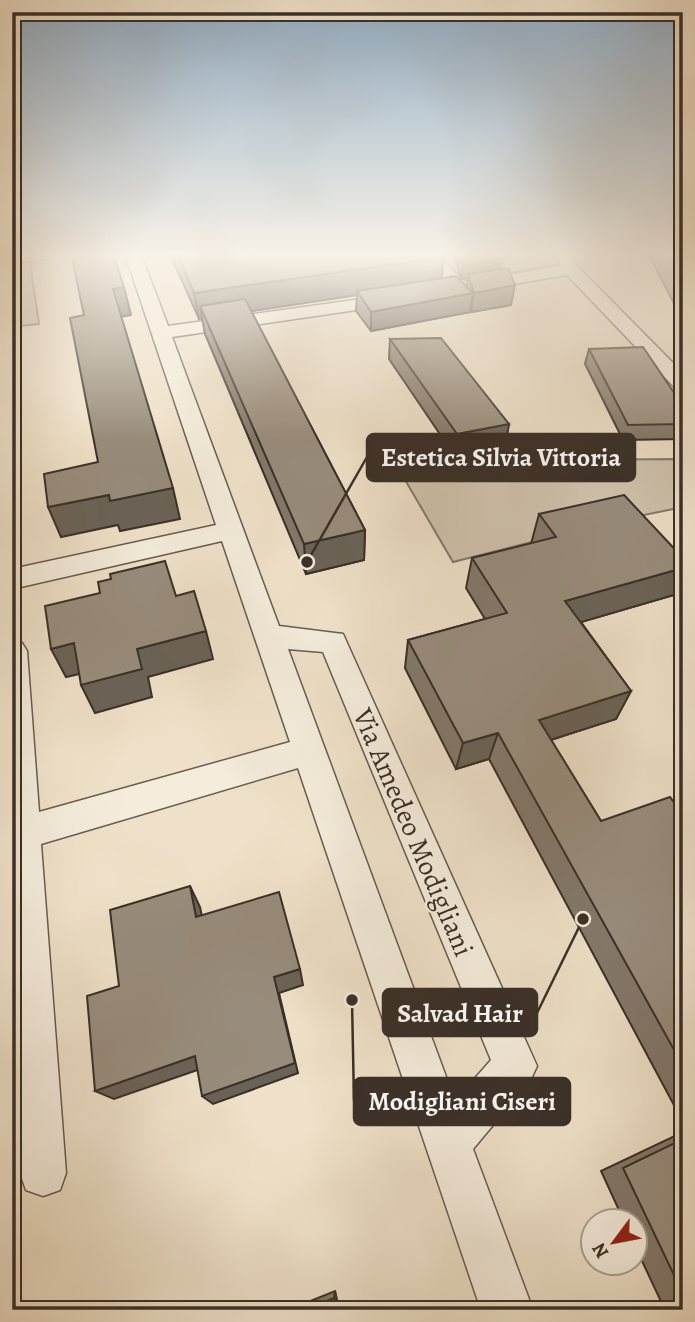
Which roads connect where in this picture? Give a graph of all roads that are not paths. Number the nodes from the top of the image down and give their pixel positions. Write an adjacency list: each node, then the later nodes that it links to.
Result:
1 (156, 316): 4 (street)
2 (278, 316): 4 (street)
3 (618, 316): 5 (street)
4 (162, 333): 6 (street)
5 (683, 385)
6 (229, 531): 7 (street); 8 (street)
7 (12, 579)
8 (266, 636): 10 (street); 12 (street, Via Amedeo Modigliani)
9 (12, 651): 11 (street)
10 (307, 751): 11 (street); 12 (street)
11 (23, 834): 13 (street)
12 (448, 1143): 14 (street)
13 (43, 1172)
14 (507, 1310)

